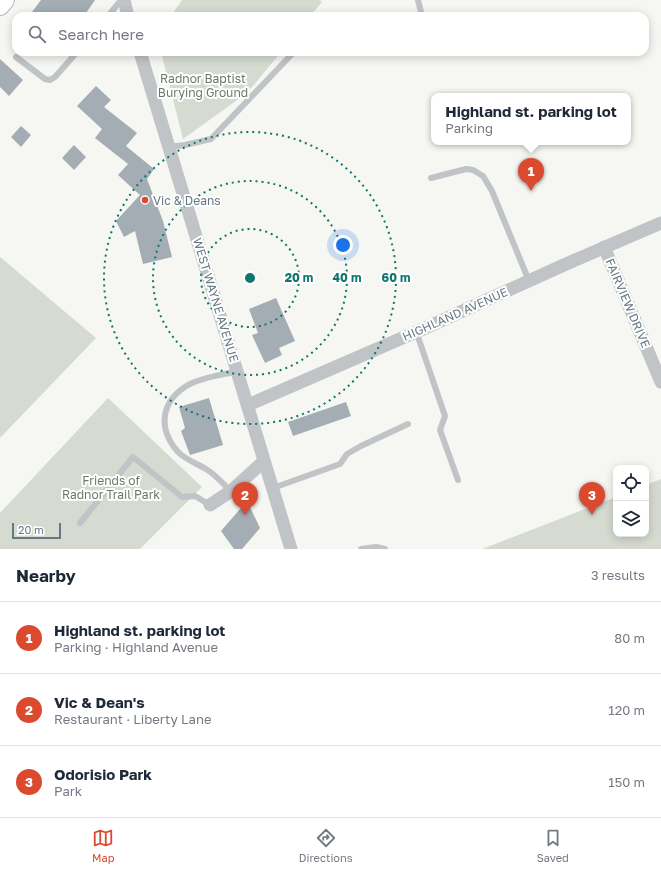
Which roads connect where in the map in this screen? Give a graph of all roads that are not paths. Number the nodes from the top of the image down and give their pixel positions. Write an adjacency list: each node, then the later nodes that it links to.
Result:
1 (6, 0): 4 (main road)
2 (122, 0): 5 (lane); 6 (street)
3 (418, 0): 7 (lane)
4 (0, 6)
5 (112, 12)
6 (126, 12)
7 (421, 12)
8 (74, 56): 11 (lane)
9 (141, 56): 12 (street, WEST WAYNE AVENUE)
10 (290, 56): 12 (lane)
11 (16, 57)
12 (169, 147): 18 (street, WEST WAYNE AVENUE)
13 (431, 178): 16 (lane)
14 (661, 223): 15 (street, HIGHLAND AVENUE)
15 (604, 247): 16 (street, HIGHLAND AVENUE); 19 (street, FAIRVIEW DRIVE)
16 (529, 281): 17 (street, HIGHLAND AVENUE)
17 (416, 332): 20 (street, HIGHLAND AVENUE); 23 (lane)
18 (238, 371): 20 (street, WEST WAYNE AVENUE); 25 (lane)
19 (661, 382)
20 (248, 405): 22 (street, WEST WAYNE AVENUE)
21 (408, 424): 24 (lane)
22 (264, 461): 24 (street, WEST WAYNE AVENUE); 25 (street)
23 (458, 480)
24 (273, 488): 28 (street, WEST WAYNE AVENUE)
25 (231, 491): 26 (street)
26 (210, 505): 27 (lane)
27 (80, 523)
28 (291, 549)
29 (361, 549): 30 (lane)
30 (385, 549)

